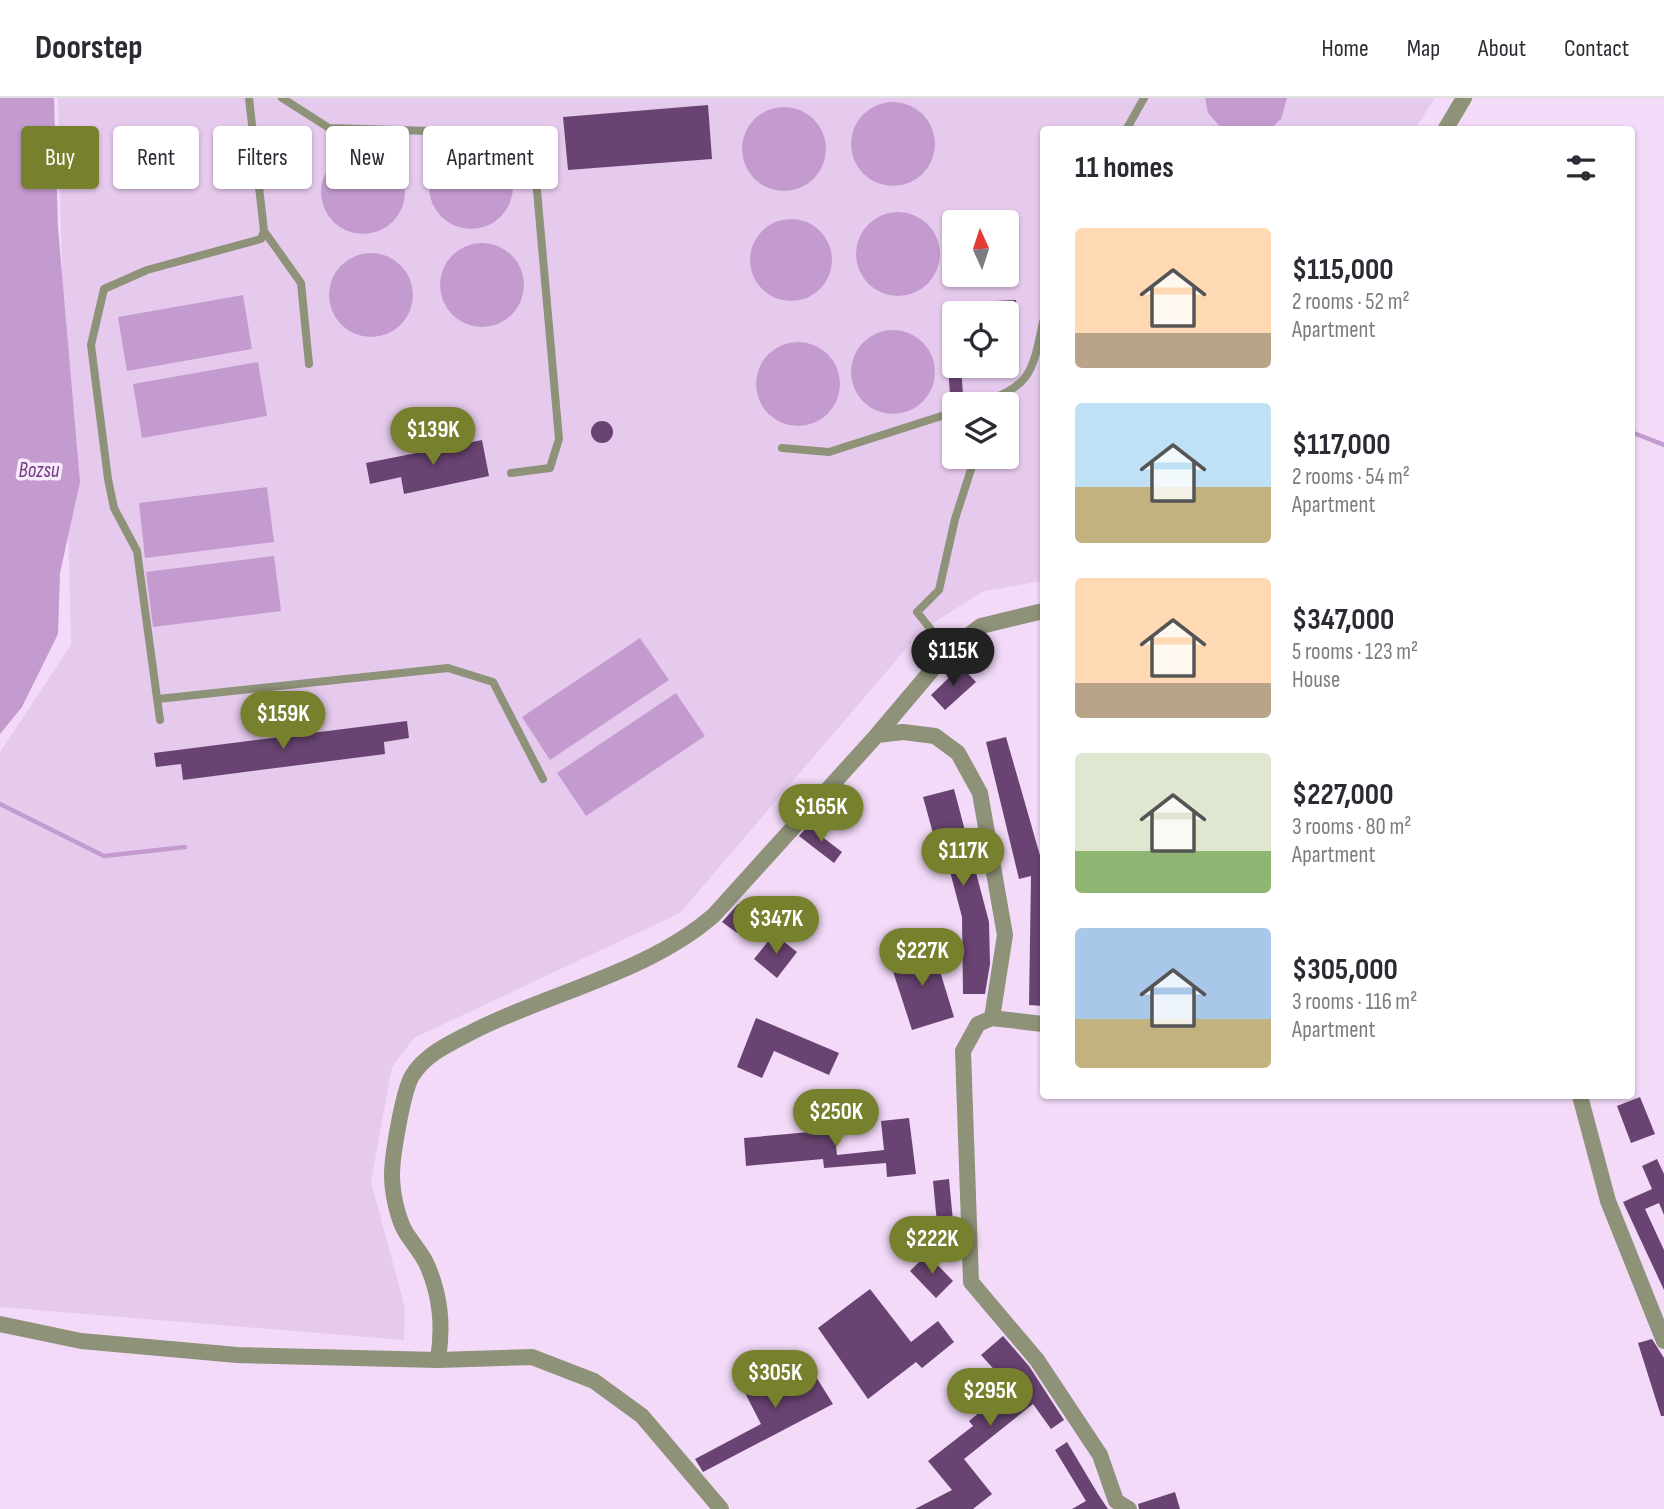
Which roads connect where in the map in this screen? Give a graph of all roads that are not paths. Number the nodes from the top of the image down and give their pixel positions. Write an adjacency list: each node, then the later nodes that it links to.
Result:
1 (249, 98): 7 (lane)
2 (282, 98): 14 (lane)
3 (1144, 98): 5 (lane)
4 (1464, 98): 6 (street)
5 (1128, 126)
6 (1447, 126)
7 (264, 231): 9 (lane); 17 (lane)
8 (1040, 334): 10 (lane)
9 (309, 364)
10 (1010, 392)
11 (942, 416): 12 (lane)
12 (782, 448)
13 (971, 469): 16 (lane)
14 (511, 473)
15 (1040, 612): 16 (street)
16 (948, 651): 19 (street)
17 (158, 699): 18 (lane); 20 (lane)
18 (160, 720)
19 (877, 735): 21 (street); 26 (street)
20 (543, 779)
21 (992, 1018): 22 (street); 28 (street)
22 (1040, 1024)
23 (1581, 1099): 25 (street)
24 (0, 1324): 26 (street)
25 (1664, 1341)
26 (438, 1360): 27 (street)
27 (721, 1509)
28 (1129, 1509)

